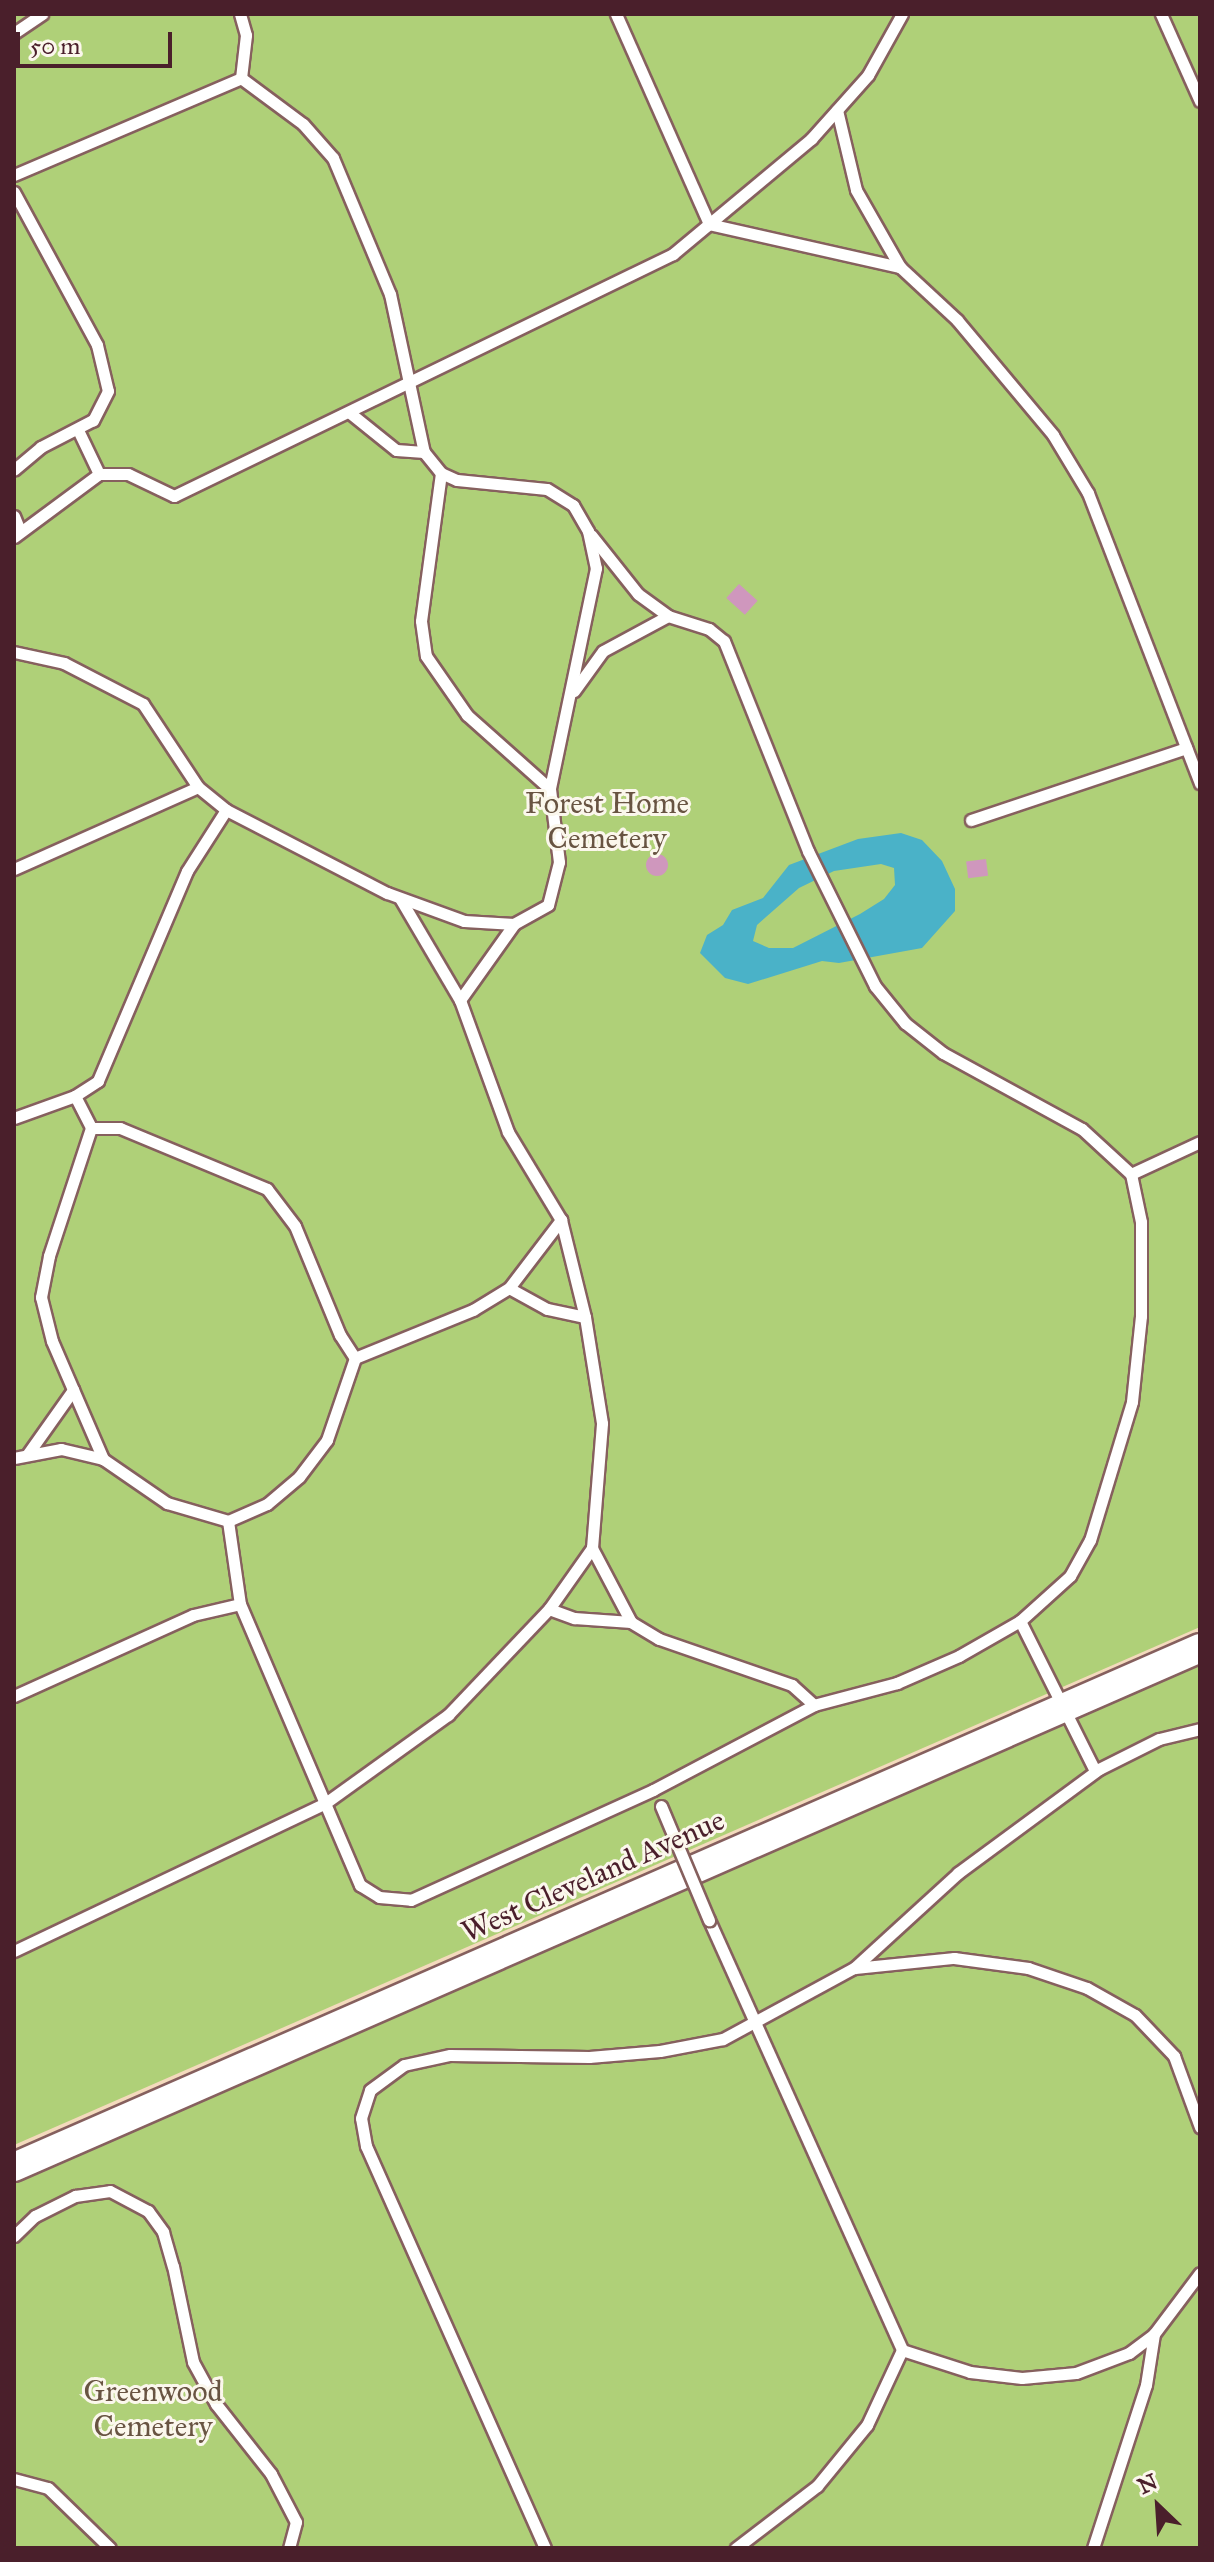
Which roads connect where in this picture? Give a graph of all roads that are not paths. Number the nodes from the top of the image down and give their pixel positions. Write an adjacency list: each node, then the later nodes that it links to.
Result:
1 (42, 14): 6 (lane)
2 (240, 14): 7 (lane)
3 (616, 14): 12 (lane)
4 (902, 14): 9 (lane)
5 (1161, 14): 8 (lane)
6 (14, 33)
7 (241, 78): 10 (lane); 14 (lane)
8 (1200, 101)
9 (837, 110): 12 (lane); 13 (lane)
10 (14, 175)
11 (14, 192): 16 (lane)
12 (709, 224): 13 (lane); 14 (lane)
13 (900, 267): 27 (lane)
14 (412, 383): 15 (lane); 17 (lane)
15 (350, 413): 17 (lane); 20 (lane)
16 (78, 430): 18 (lane); 20 (lane)
17 (424, 452): 19 (lane)
18 (14, 470)
19 (441, 473): 22 (lane); 30 (lane)
20 (99, 474): 23 (lane)
21 (14, 516): 23 (lane)
22 (588, 531): 24 (lane); 26 (lane)
23 (17, 534)
24 (668, 616): 26 (lane); 41 (lane)
25 (14, 652): 29 (lane)
26 (574, 691): 30 (lane)
27 (1186, 748): 28 (lane); 32 (lane)
28 (1200, 783)
29 (198, 787): 31 (lane); 33 (lane)
30 (550, 789): 35 (lane)
31 (226, 810): 34 (lane); 37 (lane)
32 (971, 820)
33 (14, 869)
34 (400, 899): 35 (lane); 36 (lane)
35 (514, 924): 36 (lane)
36 (460, 1000): 42 (lane)
37 (75, 1096): 38 (lane); 39 (lane)
38 (14, 1118)
39 (91, 1128): 45 (lane); 46 (lane)
40 (1200, 1142): 41 (lane)
41 (1131, 1174): 54 (lane)
42 (561, 1220): 43 (lane); 44 (lane)
43 (509, 1288): 44 (lane); 45 (lane)
44 (585, 1317): 51 (lane)
45 (355, 1358): 50 (lane)
46 (73, 1390): 47 (lane); 49 (lane)
47 (27, 1455): 48 (lane); 49 (lane)
48 (14, 1458)
49 (103, 1459): 50 (lane)
50 (228, 1521): 52 (lane)
51 (592, 1548): 53 (lane); 55 (lane)
52 (240, 1604): 57 (lane); 63 (lane)
53 (549, 1609): 55 (lane); 63 (lane)
54 (1020, 1621): 58 (lane); 59 (lane)
55 (631, 1622): 58 (lane)
56 (1200, 1648): 59 (street, West Cleveland Avenue)
57 (14, 1696)
58 (814, 1705): 62 (lane)
59 (1065, 1707): 61 (lane); 68 (street, West Cleveland Avenue)
60 (1200, 1729): 61 (lane)
61 (1095, 1771): 65 (lane)
62 (653, 1790): 63 (lane); 66 (lane, bridge)
63 (324, 1804): 64 (lane)
64 (14, 1951)
65 (854, 1968): 66 (lane); 67 (lane)
66 (754, 2021): 72 (lane); 76 (lane)
67 (1200, 2127)
68 (14, 2167)
69 (14, 2236): 75 (lane)
70 (1200, 2273): 71 (lane)
71 (1154, 2334): 72 (lane); 78 (lane)
72 (902, 2350): 77 (lane)
73 (14, 2479): 74 (lane)
74 (110, 2548)
75 (289, 2548)
76 (545, 2548)
77 (736, 2548)
78 (1093, 2548)

